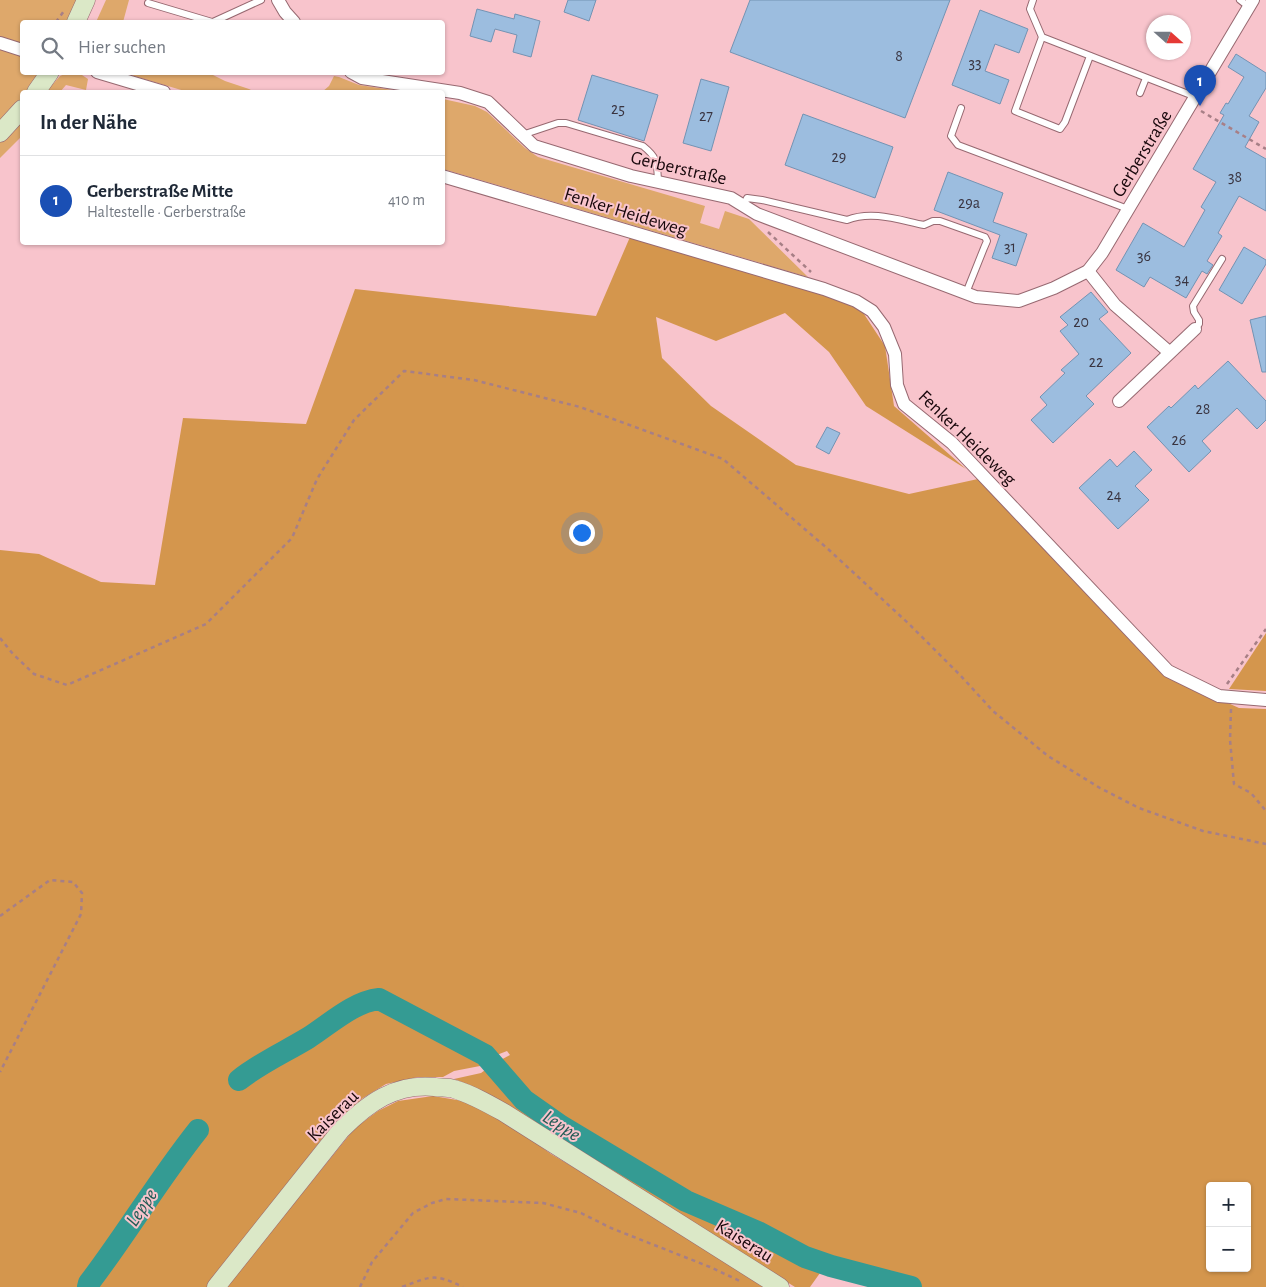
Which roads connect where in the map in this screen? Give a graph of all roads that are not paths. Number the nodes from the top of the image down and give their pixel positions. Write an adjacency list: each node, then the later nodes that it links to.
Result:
1 (86, 0): 7 (main road)
2 (261, 0): 9 (lane)
3 (278, 0): 10 (street)
4 (1033, 0): 11 (lane)
5 (1247, 2): 24 (street, Gerberstraße)
6 (148, 3): 8 (lane)
7 (77, 20)
8 (206, 20)
9 (217, 20)
10 (292, 20)
11 (1042, 37): 14 (lane); 14 (lane)
12 (0, 43): 13 (street)
13 (20, 49)
14 (1090, 56): 18 (lane)
15 (48, 75): 19 (main road)
16 (106, 75): 20 (street)
17 (356, 75): 21 (street, Gerberstraße)
18 (1146, 78): 23 (lane); 24 (lane)
19 (37, 90)
20 (157, 90)
21 (440, 90)
22 (445, 91): 28 (street, Gerberstraße)
23 (1140, 93)
24 (1193, 101): 32 (street, Gerberstraße)
25 (961, 108): 32 (lane)
26 (20, 111): 27 (main road)
27 (0, 133)
28 (522, 135): 30 (street, Gerberstraße); 30 (lane)
29 (445, 177): 39 (street, Fenker Heideweg)
30 (658, 181): 31 (street, Gerberstraße)
31 (743, 206): 35 (street, Gerberstraße); 35 (lane)
32 (1129, 209): 34 (street, Gerberstraße)
33 (1222, 259): 36 (lane)
34 (1088, 272): 35 (street, Gerberstraße); 37 (street)
35 (966, 293)
36 (1195, 329): 37 (street)
37 (1169, 352): 38 (street)
38 (1119, 401)
39 (1266, 700)
40 (216, 1287): 41 (main road, Kaiserau)
41 (780, 1287)

